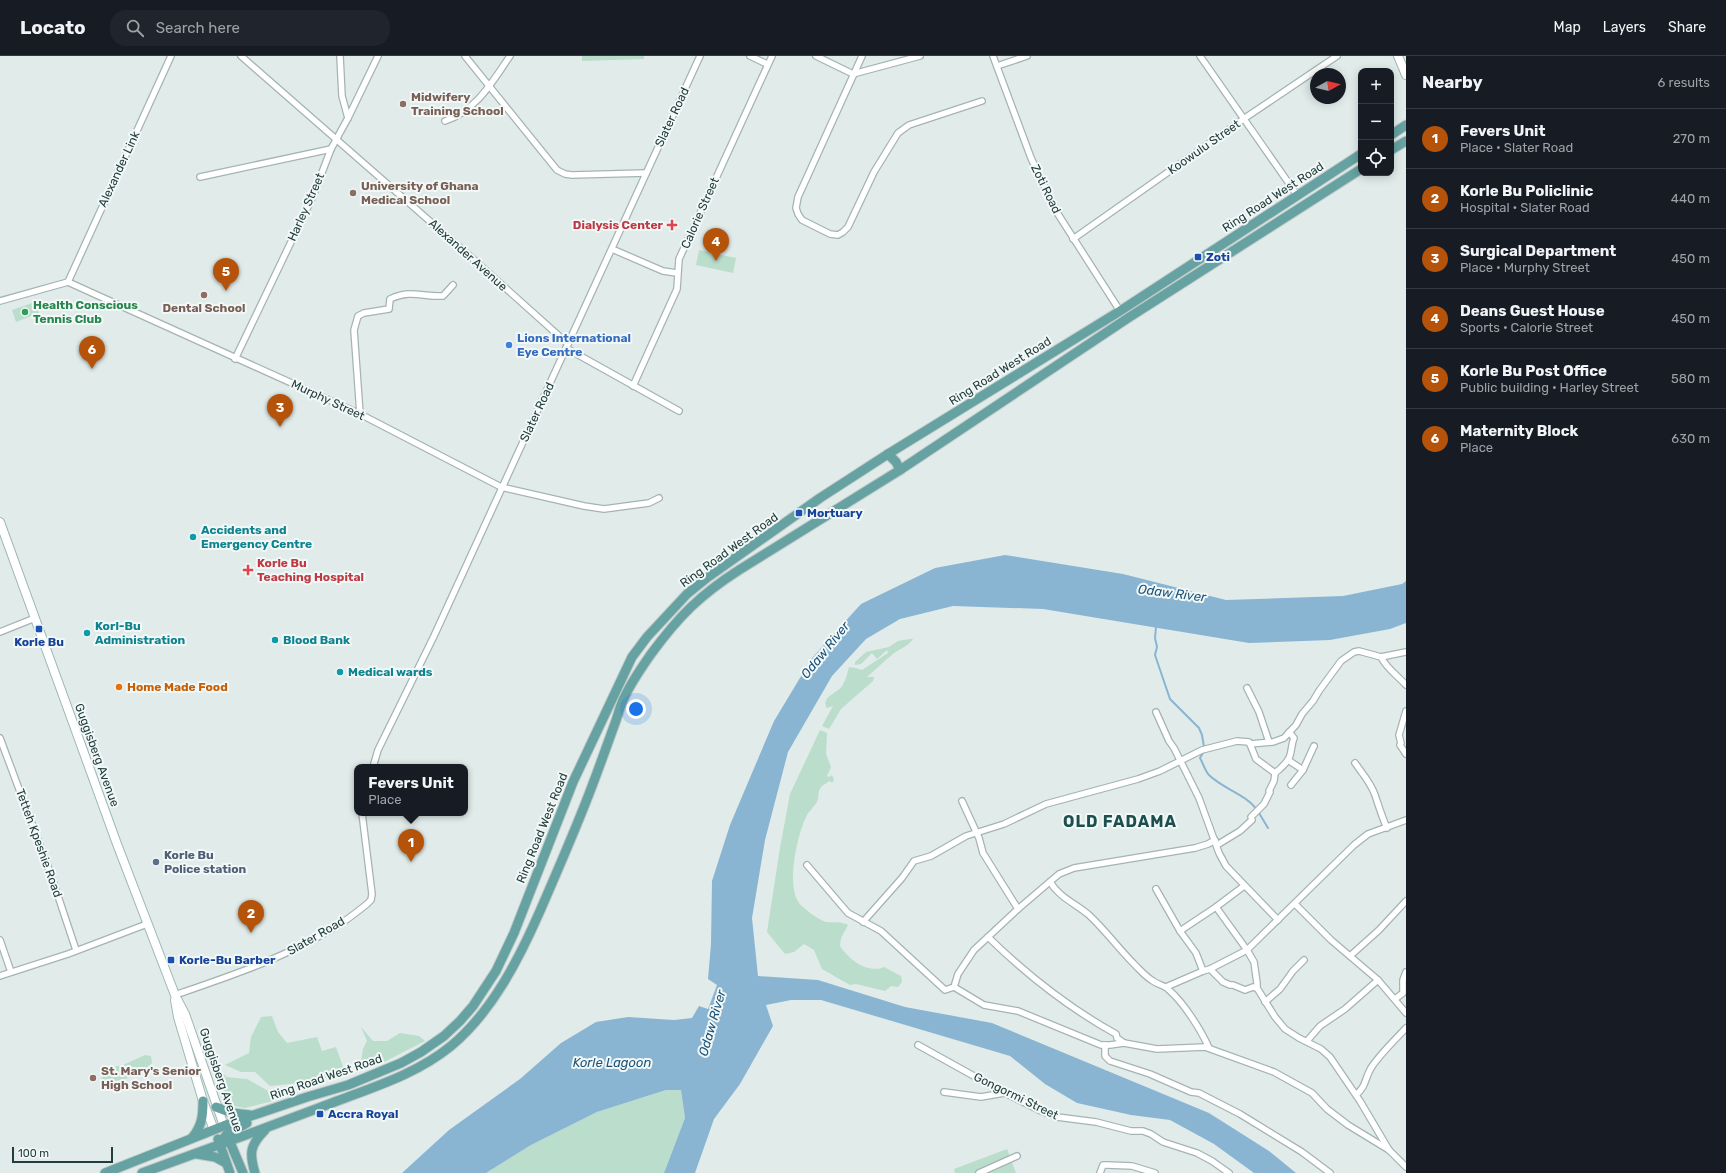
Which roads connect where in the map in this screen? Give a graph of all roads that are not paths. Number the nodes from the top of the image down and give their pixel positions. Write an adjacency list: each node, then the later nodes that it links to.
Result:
1 (171, 56): 43 (street, Alexander Link)
2 (241, 56): 30 (street, Alexander Avenue)
3 (340, 56): 24 (street)
4 (378, 56): 24 (street, Harley Street)
5 (465, 56): 22 (street)
6 (510, 56): 22 (street)
7 (700, 56): 37 (street, Slater Road)
8 (750, 56): 18 (street)
9 (772, 56): 18 (street, Calorie Street)
10 (816, 56): 20 (street)
11 (862, 56): 20 (street)
12 (920, 56): 20 (street)
13 (993, 56): 19 (street, Zoti Road)
14 (1027, 56): 19 (street)
15 (1200, 56): 25 (street)
16 (1337, 56): 25 (street, Koowulu Street)
17 (1398, 56): 21 (main road)
18 (767, 64): 42 (street, Calorie Street)
19 (997, 66): 40 (street, Zoti Road)
20 (853, 74): 23 (street)
21 (1406, 75)
22 (490, 86): 26 (street); 37 (street)
23 (982, 101)
24 (348, 118): 30 (street, Harley Street)
25 (1244, 118): 39 (street); 40 (street, Koowulu Street)
26 (445, 121)
27 (1406, 125): 28 (main road)
28 (1394, 133)
29 (1406, 136): 32 (main road)
30 (337, 140): 34 (street, Harley Street); 47 (street, Alexander Avenue)
31 (1406, 141): 33 (main road)
32 (1394, 143)
33 (1394, 148)
34 (331, 149): 38 (street); 48 (street, Harley Street)
35 (1358, 156): 39 (main road, Ring Road West Road)
36 (1358, 171): 53 (main road, Ring Road West Road)
37 (646, 173): 41 (street, Slater Road)
38 (200, 177)
39 (1297, 195): 46 (main road, Ring Road West Road)
40 (1073, 239): 46 (street, Zoti Road)
41 (612, 249): 42 (street); 47 (street, Slater Road)
42 (677, 273): 49 (street, Calorie Street)
43 (68, 282): 45 (street); 48 (street, Murphy Street)
44 (453, 285): 51 (street)
45 (0, 301)
46 (1120, 311): 52 (main road, Ring Road West Road)
47 (567, 346): 49 (street, Alexander Avenue); 54 (street, Slater Road)
48 (235, 359): 51 (street, Murphy Street)
49 (633, 386): 50 (street, Alexander Avenue)
50 (679, 411)
51 (360, 414): 54 (street, Murphy Street)
52 (888, 454): 53 (main road); 121 (main road, Ring Road West Road)
53 (900, 470): 128 (main road, Ring Road West Road)
54 (502, 487): 55 (street, Murphy Street); 74 (street, Slater Road)
55 (659, 498)
56 (0, 522): 57 (main road, Guggisberg Avenue)
57 (35, 618): 58 (street); 94 (main road, Guggisberg Avenue)
58 (0, 632)
59 (1406, 652): 60 (street)
60 (1381, 657): 61 (street); 65 (street)
61 (1406, 685)
62 (1247, 688): 67 (street)
63 (1406, 711): 70 (street)
64 (1156, 712): 71 (street)
65 (1289, 732): 67 (street); 72 (street)
66 (0, 738): 98 (street, Tetteh Kpeshie Road)
67 (1269, 742): 68 (street)
68 (1250, 744): 71 (street); 76 (street)
69 (1314, 746): 75 (street)
70 (1406, 754)
71 (1180, 760): 82 (street); 83 (street)
72 (1288, 760): 75 (street); 76 (street)
73 (1355, 763): 81 (street)
74 (374, 764)
75 (1304, 770): 77 (street)
76 (1275, 773): 83 (street)
77 (1291, 785)
78 (962, 800): 82 (street)
79 (362, 816): 111 (street, Slater Road)
80 (1406, 820): 81 (street)
81 (1387, 828): 89 (street)
82 (976, 833): 91 (street); 92 (street)
83 (1216, 843): 85 (street); 86 (street)
84 (807, 866): 92 (street)
85 (1050, 882): 91 (street); 109 (street)
86 (1244, 886): 90 (street); 93 (street)
87 (1156, 889): 95 (street)
88 (1406, 901): 100 (street)
89 (1294, 904): 93 (street); 100 (street)
90 (1216, 907): 95 (street); 99 (street)
91 (1018, 909): 96 (street)
92 (865, 920): 108 (street)
93 (1278, 920): 99 (street)
94 (147, 924): 98 (street); 111 (main road, Guggisberg Avenue)
95 (1180, 931): 103 (street)
96 (988, 937): 108 (street); 117 (street)
97 (0, 940): 104 (street)
98 (76, 950): 104 (street)
99 (1247, 950): 102 (street); 110 (street)
100 (1350, 956): 107 (street)
101 (1304, 960): 113 (street)
102 (1210, 969): 103 (street); 110 (street)
103 (1203, 971): 109 (street)
104 (11, 972): 106 (street)
105 (1406, 972): 112 (street)
106 (0, 976)
107 (1378, 980): 112 (street); 116 (street)
108 (954, 987): 119 (street)
109 (1166, 987): 120 (street)
110 (1257, 988): 113 (street)
111 (175, 995): 125 (main road, Guggisberg Avenue); 126 (main road, Guggisberg Avenue)
112 (1394, 999): 114 (street)
113 (1265, 1002): 116 (street)
114 (1406, 1013)
115 (1406, 1028): 124 (street)
116 (1307, 1041): 124 (street)
117 (1124, 1043): 119 (street); 120 (street)
118 (918, 1044): 123 (street, Gongormi Street)
119 (1105, 1045): 147 (street)
120 (1209, 1048): 133 (street)
121 (348, 1085): 127 (main road, Ring Road West Road); 130 (main road)
122 (944, 1092): 123 (street)
123 (1005, 1093): 146 (street, Gongormi Street)
124 (1356, 1095): 133 (street)
125 (203, 1101): 129 (main road, Guggisberg Avenue); 131 (main road)
126 (216, 1107): 127 (main road); 130 (main road, Guggisberg Avenue)
127 (254, 1115): 130 (main road, Ring Road West Road)
128 (266, 1128): 130 (main road, Ring Road West Road); 142 (main road)
129 (214, 1130): 130 (main road, Ring Road West Road); 131 (main road, Ring Road West Road); 132 (main road, Guggisberg Avenue)
130 (227, 1133): 132 (main road); 141 (main road, Guggisberg Avenue)
131 (191, 1139): 138 (main road, Ring Road West Road)
132 (220, 1144): 134 (main road); 136 (main road, Guggisberg Avenue)
133 (1389, 1150): 137 (street)
134 (193, 1154): 136 (main road); 139 (main road)
135 (1017, 1156): 143 (street)
136 (226, 1163): 140 (main road, Guggisberg Avenue)
137 (1406, 1167)
138 (105, 1173)
139 (142, 1173)
140 (230, 1173)
141 (243, 1173)
142 (255, 1173)
143 (979, 1173)
144 (1100, 1173): 145 (street)
145 (1155, 1173)
146 (1229, 1173)
147 (1330, 1173)

